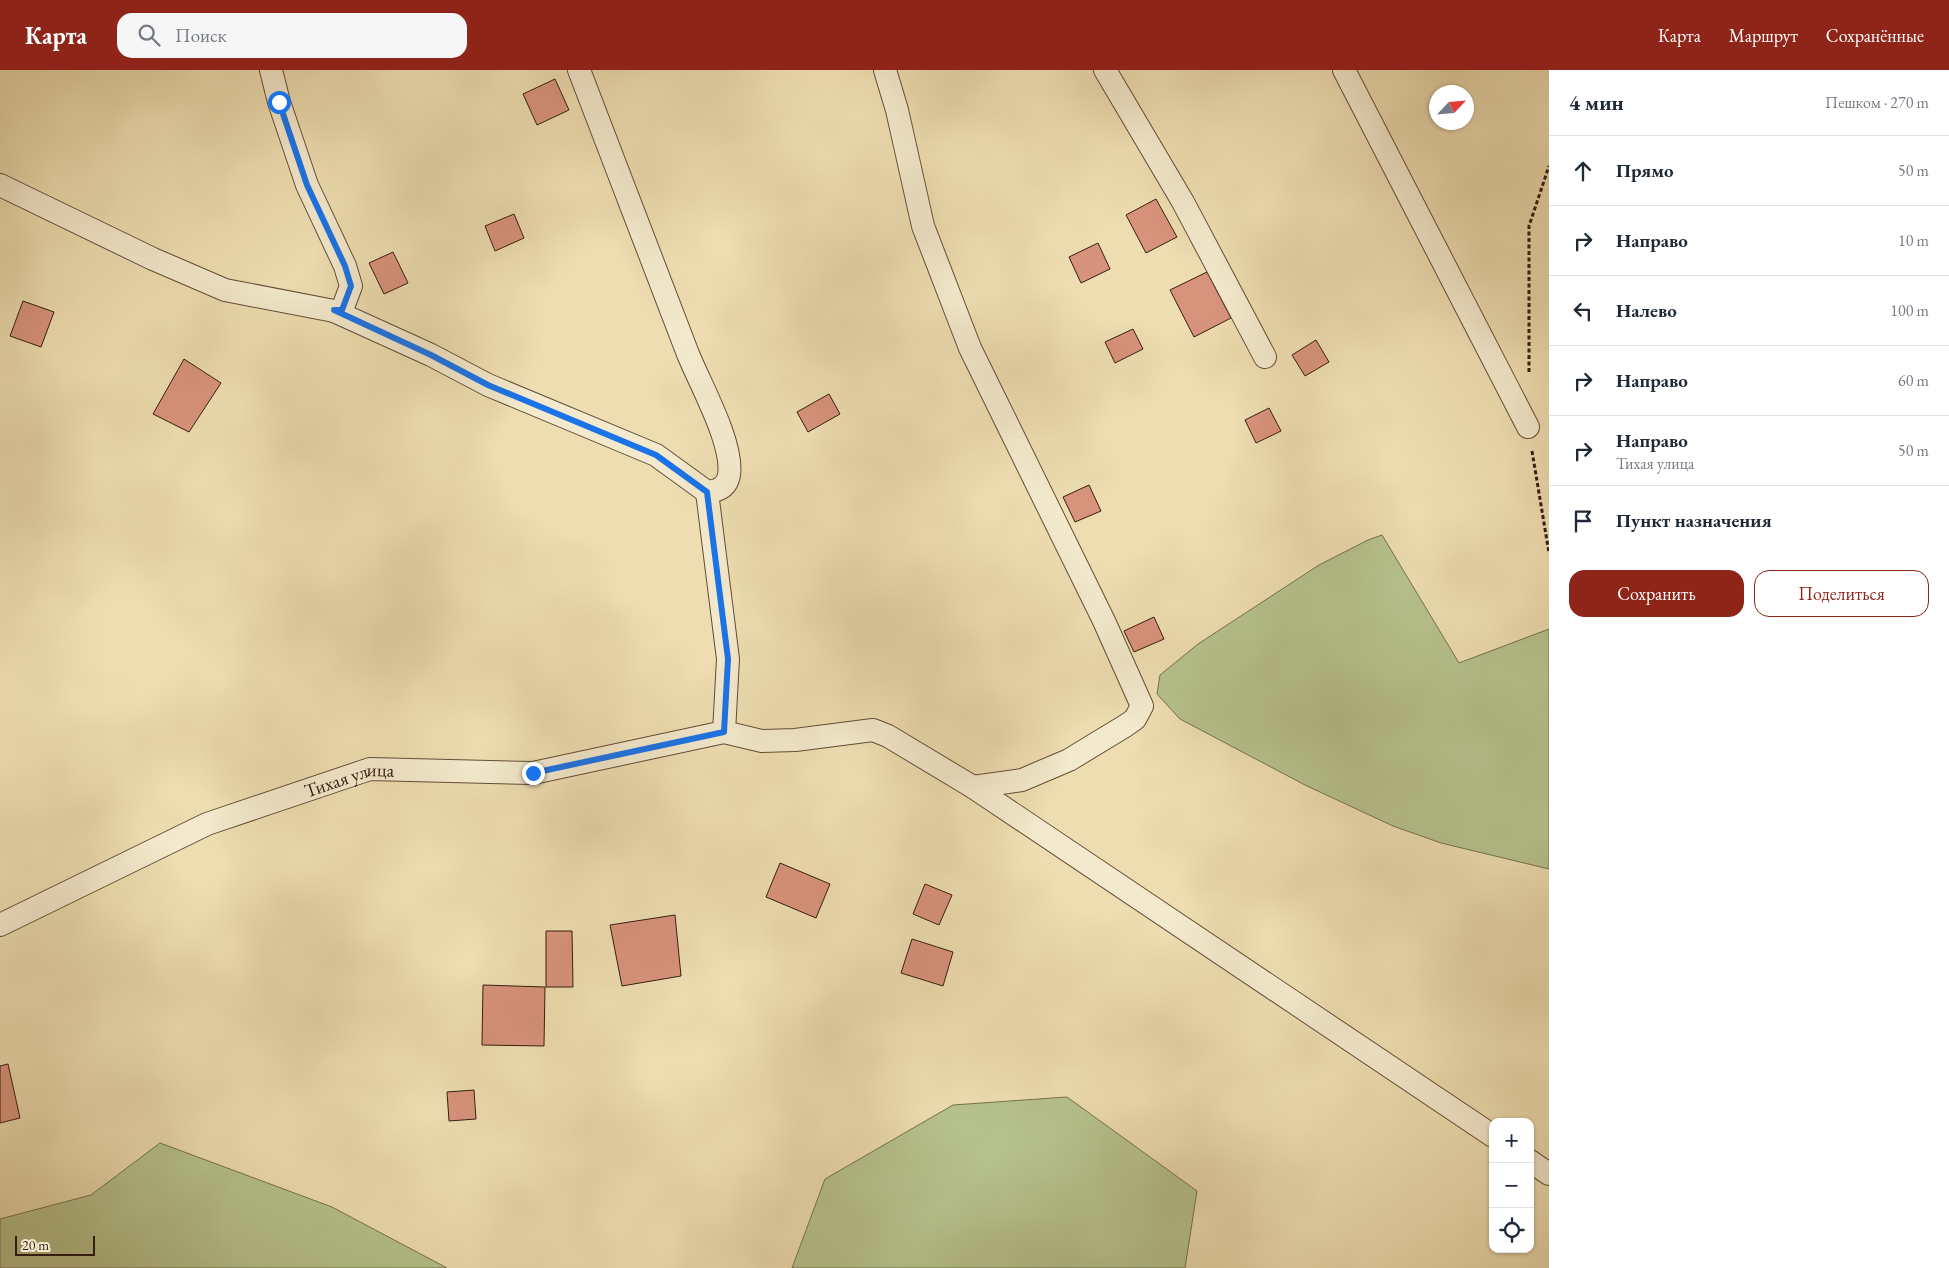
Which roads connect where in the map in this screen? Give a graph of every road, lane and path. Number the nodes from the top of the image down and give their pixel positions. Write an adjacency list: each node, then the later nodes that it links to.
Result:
1 (271, 70): 8 (street)
2 (579, 70): 12 (street)
3 (885, 70): 15 (street)
4 (1105, 70): 9 (street)
5 (1344, 70): 11 (street)
6 (1549, 166): 10 (path)
7 (0, 185): 8 (street)
8 (334, 310): 12 (street)
9 (1265, 357)
10 (1529, 379)
11 (1528, 427): 13 (path)
12 (707, 492): 14 (street)
13 (1549, 554)
14 (724, 732): 15 (street); 16 (street, Тихая улица)
15 (973, 787): 17 (street)
16 (0, 925)
17 (1489, 1133)
18 (1533, 1163): 19 (street)
19 (1549, 1174)

